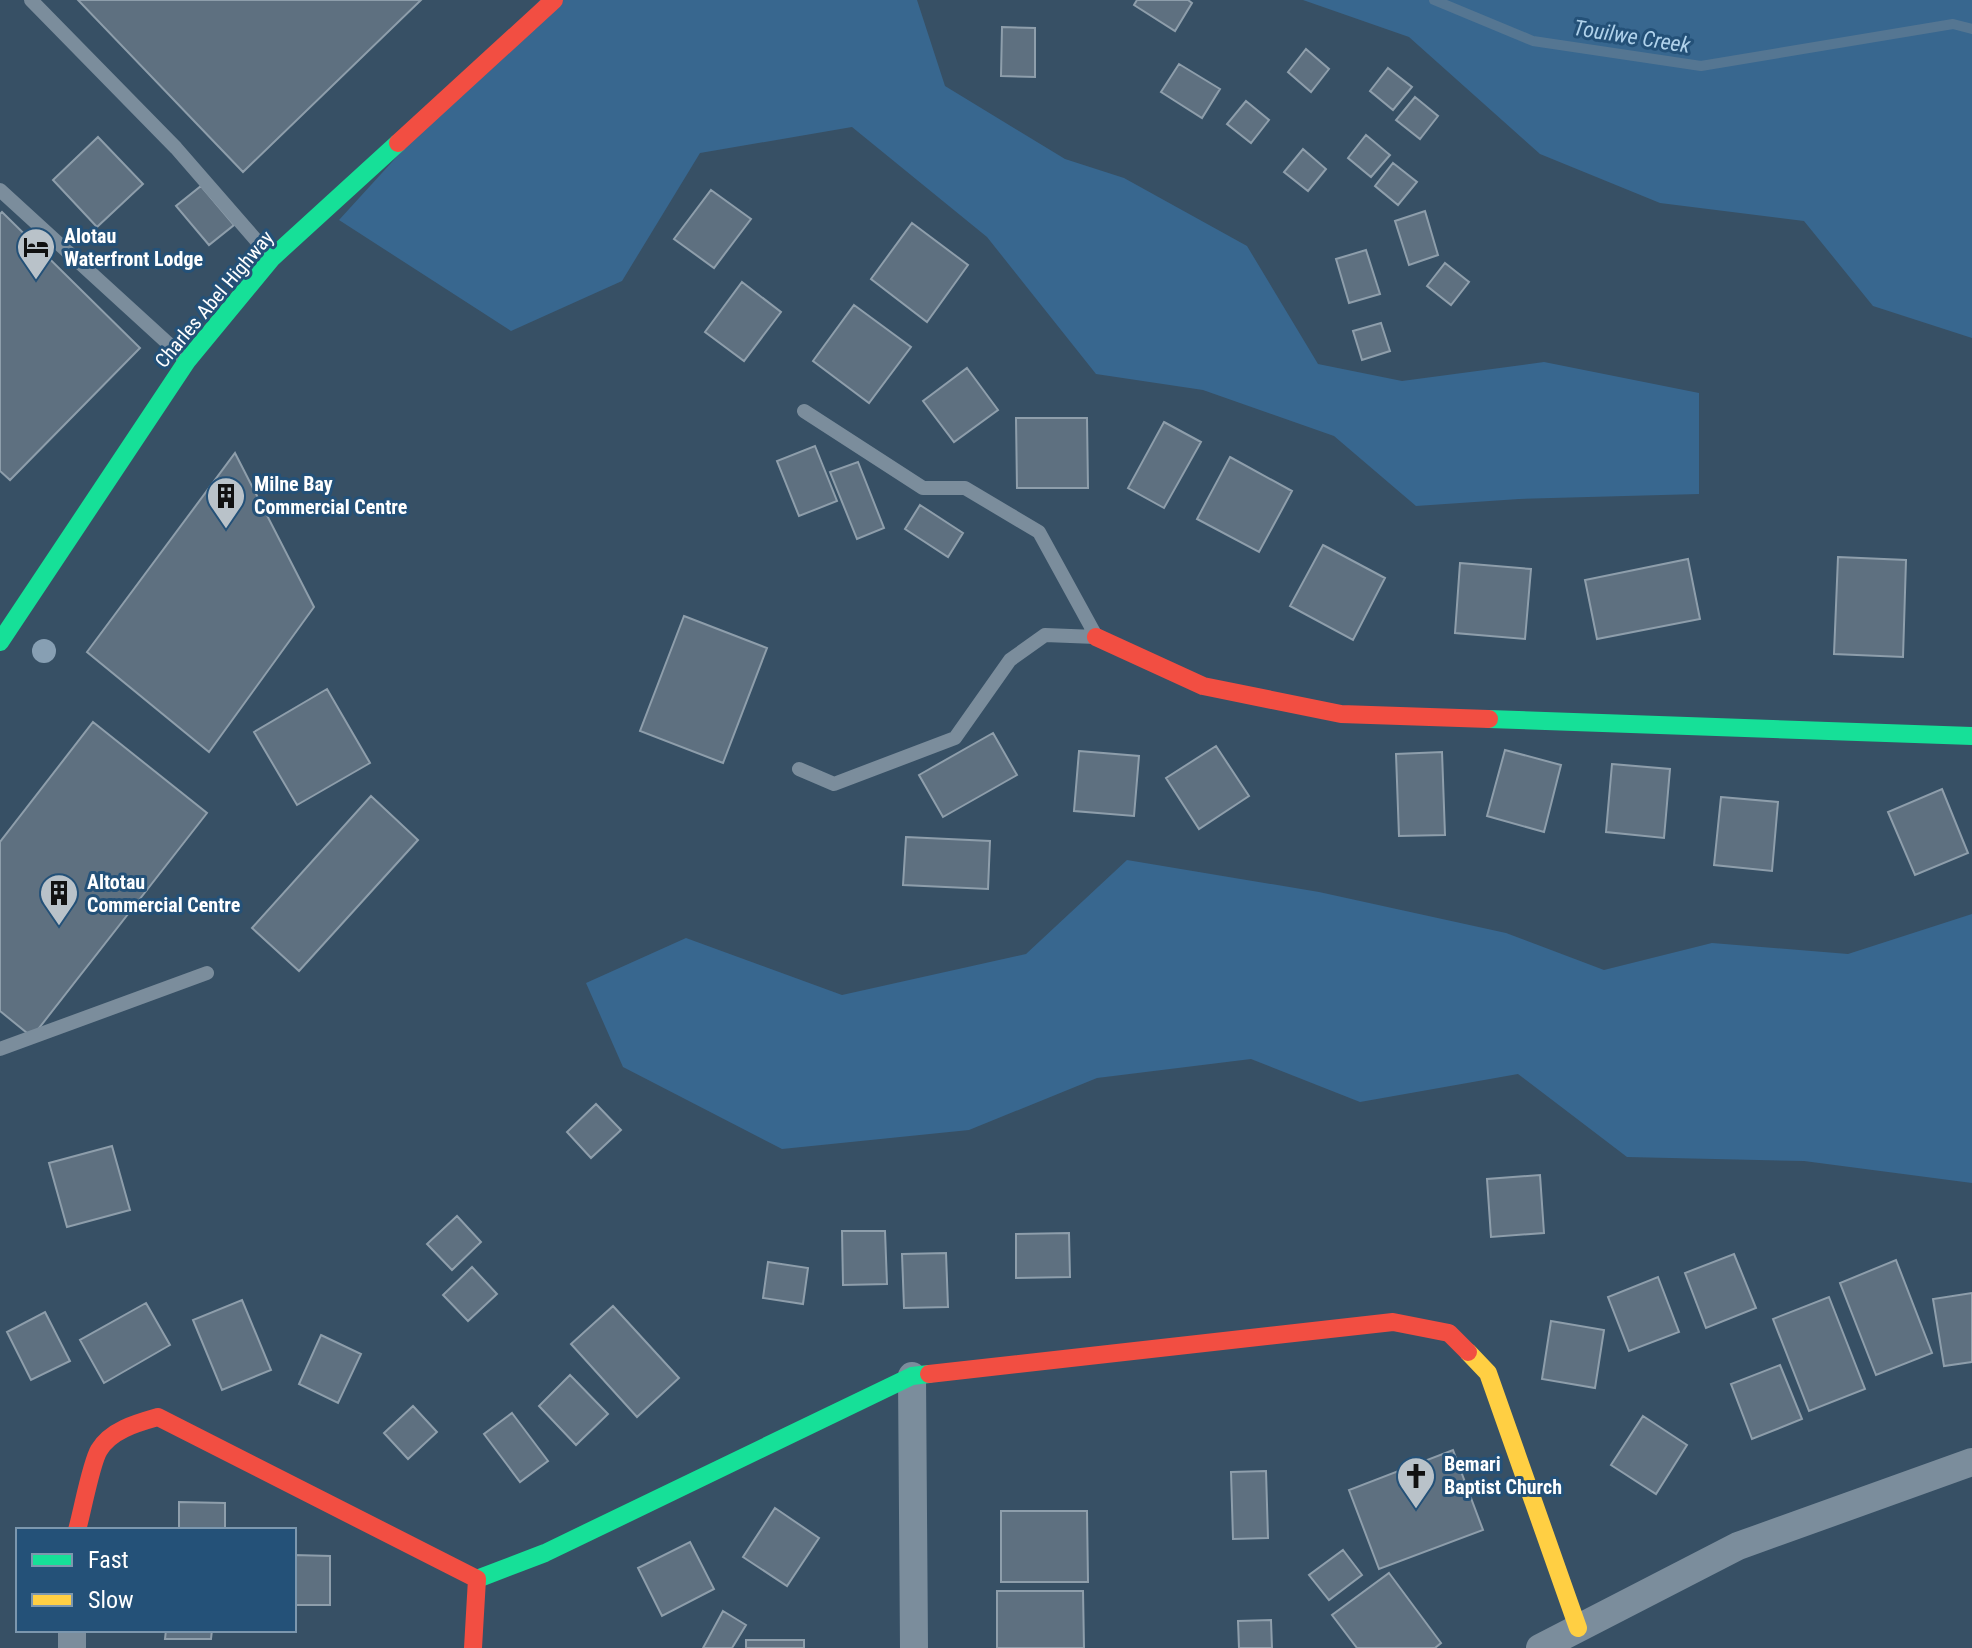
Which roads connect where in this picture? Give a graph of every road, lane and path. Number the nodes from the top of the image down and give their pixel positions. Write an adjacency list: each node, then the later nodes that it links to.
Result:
1 (31, 0): 4 (lane)
2 (554, 0): 4 (street, Charles Abel Highway)
3 (0, 190): 5 (lane)
4 (272, 258): 5 (street, Charles Abel Highway)
5 (187, 361): 8 (street, Charles Abel Highway)
6 (804, 411): 7 (lane)
7 (1096, 637): 9 (street); 10 (lane)
8 (0, 642)
9 (1972, 736)
10 (799, 769)
11 (207, 973): 12 (lane)
12 (0, 1049)
13 (912, 1376): 16 (street); 17 (street); 19 (street)
14 (1972, 1462): 17 (street)
15 (78, 1528): 16 (street)
16 (477, 1579): 18 (street)
17 (1578, 1628): 20 (street)
18 (473, 1648)
19 (914, 1648)
20 (1540, 1648)

